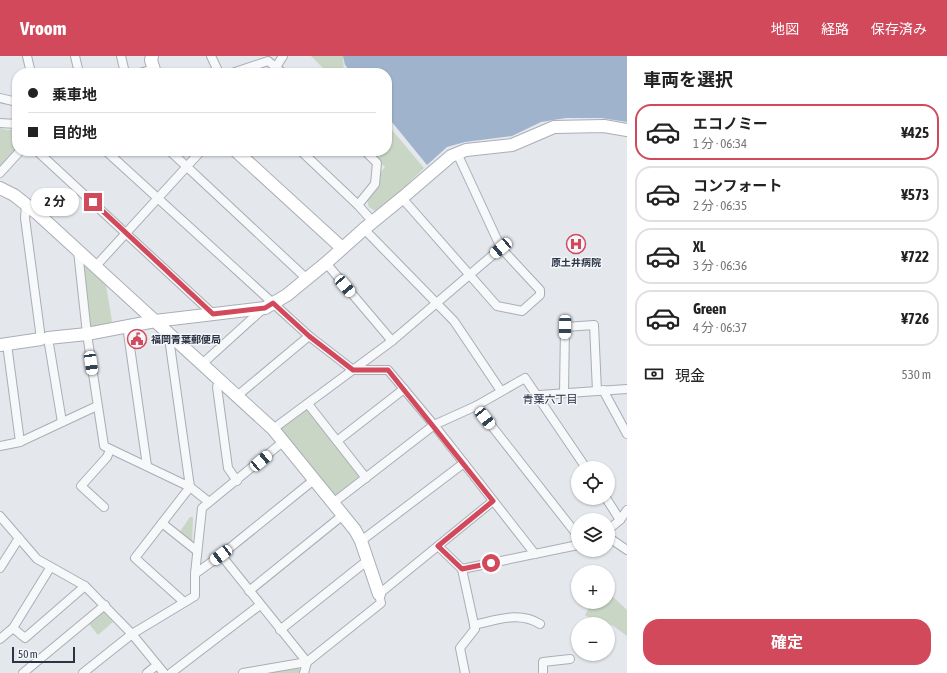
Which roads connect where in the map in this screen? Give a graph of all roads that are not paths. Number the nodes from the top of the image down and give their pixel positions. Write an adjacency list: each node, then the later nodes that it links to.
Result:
1 (27, 56): 9 (street)
2 (74, 56): 10 (street)
3 (121, 56): 11 (street)
4 (152, 56): 12 (street)
5 (210, 56): 13 (street)
6 (284, 56): 8 (street)
7 (267, 58): 8 (street); 14 (street)
8 (276, 67)
9 (30, 68)
10 (78, 68)
11 (124, 68)
12 (154, 68)
13 (216, 68)
14 (244, 68)
15 (0, 98): 16 (street)
16 (12, 101)
17 (0, 123): 18 (street)
18 (12, 124)
19 (627, 130): 20 (street)
20 (458, 153): 33 (street); 39 (street)
21 (15, 156): 30 (street)
22 (43, 156): 37 (street)
23 (112, 156): 32 (street)
24 (175, 156): 29 (street)
25 (197, 156): 29 (street)
26 (241, 156): 38 (street)
27 (306, 156): 35 (street)
28 (369, 156): 35 (street)
29 (187, 167): 32 (street); 44 (street)
30 (0, 173)
31 (0, 188): 34 (street)
32 (158, 198): 37 (street); 46 (street)
33 (402, 198): 36 (street); 43 (street)
34 (26, 204): 40 (street); 53 (street)
35 (358, 205): 36 (street)
36 (368, 225): 38 (street); 45 (street)
37 (126, 233): 42 (street); 47 (street)
38 (342, 248): 41 (street)
39 (501, 248): 43 (street); 43 (street)
40 (78, 251): 42 (street); 50 (street)
41 (326, 263): 44 (street); 54 (street)
42 (95, 267): 48 (street)
43 (469, 274): 45 (street)
44 (307, 279): 46 (street)
45 (438, 303): 54 (street); 61 (street)
46 (269, 305): 47 (street); 51 (street); 56 (street)
47 (213, 314): 48 (street)
48 (155, 321): 49 (street); 52 (street)
49 (127, 326): 50 (street); 80 (street)
50 (87, 334): 53 (street); 67 (street)
51 (309, 336): 57 (street); 65 (street)
52 (173, 337): 56 (street); 84 (street)
53 (45, 338): 55 (street); 69 (street)
54 (392, 342): 57 (street)
55 (4, 345): 75 (street)
56 (202, 364): 58 (street)
57 (353, 370): 59 (street); 66 (street)
58 (219, 380): 65 (street); 83 (street)
59 (404, 389): 70 (street); 74 (street)
60 (627, 389): 62 (street)
61 (501, 391): 64 (street); 68 (street)
62 (600, 391): 63 (street); 63 (street); 72 (street)
63 (564, 393): 64 (street)
64 (538, 395): 78 (street)
65 (237, 396): 71 (street)
66 (308, 404): 71 (street); 74 (street)
67 (97, 406): 69 (street); 77 (street)
68 (476, 406): 70 (street); 96 (street)
69 (62, 422): 75 (street)
70 (434, 425): 79 (street); 81 (street)
71 (273, 429): 73 (street)
72 (627, 434)
73 (284, 441): 82 (street); 83 (street)
74 (337, 441): 81 (street)
75 (20, 442): 76 (street)
76 (0, 446)
77 (110, 450): 80 (street); 89 (street)
78 (581, 461)
79 (464, 463): 85 (street); 98 (street)
80 (147, 466): 84 (street)
81 (366, 478): 87 (street)
82 (315, 479): 87 (street); 105 (street)
83 (237, 481): 86 (street)
84 (190, 487): 86 (street); 94 (street)
85 (493, 501): 100 (street); 104 (street)
86 (209, 502): 103 (street)
87 (333, 503): 91 (street)
88 (610, 505): 93 (street)
89 (104, 507)
90 (627, 510): 93 (street)
91 (343, 515): 98 (street); 112 (street)
92 (0, 516): 97 (street)
93 (620, 520): 95 (street)
94 (162, 523): 103 (street); 114 (street)
95 (615, 524)
96 (571, 527)
97 (20, 538): 107 (street); 108 (street)
98 (361, 542): 106 (street)
99 (615, 542): 102 (street)
100 (438, 546): 109 (street); 113 (street)
101 (571, 546): 104 (street)
102 (627, 550)
103 (197, 551): 110 (street)
104 (535, 554): 109 (street)
105 (221, 555): 110 (street); 112 (street)
106 (368, 560): 113 (street); 120 (street)
107 (0, 568)
108 (50, 568): 111 (street); 119 (street)
109 (462, 569): 118 (street)
110 (195, 574): 114 (street)
111 (85, 586): 116 (street); 119 (street)
112 (249, 591): 115 (street)
113 (379, 594): 124 (street)
114 (184, 602): 121 (street)
115 (260, 605): 120 (street); 130 (street)
116 (105, 606): 121 (street); 126 (street)
117 (540, 624): 118 (street)
118 (474, 625): 133 (street)
119 (13, 628): 122 (street)
120 (280, 630): 124 (street)
121 (132, 634): 125 (street); 127 (street)
122 (0, 639)
123 (570, 659): 134 (street)
124 (307, 662): 131 (street); 132 (street)
125 (157, 665): 128 (street); 129 (street)
126 (22, 673)
127 (84, 673)
128 (147, 673)
129 (164, 673)
130 (171, 673)
131 (243, 673)
132 (304, 673)
133 (465, 673)
134 (543, 673)

